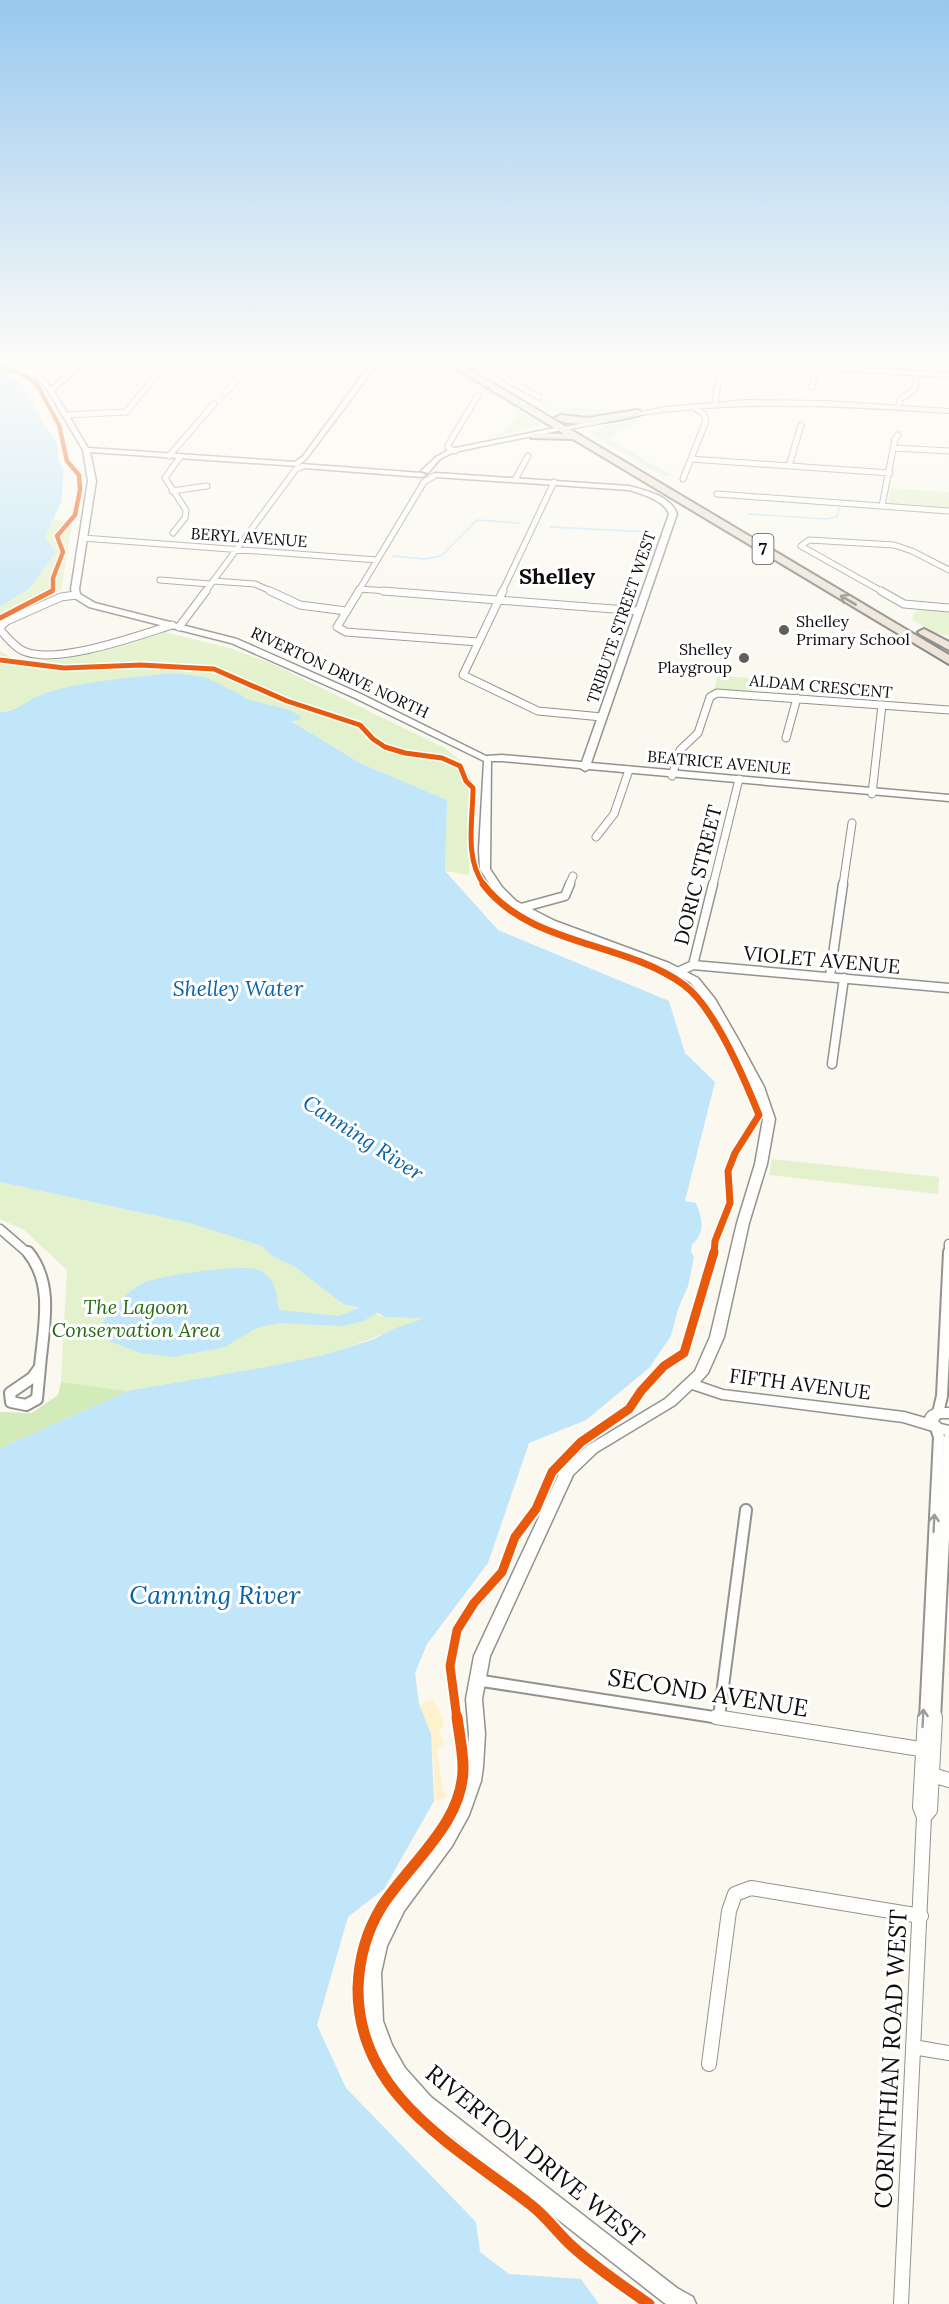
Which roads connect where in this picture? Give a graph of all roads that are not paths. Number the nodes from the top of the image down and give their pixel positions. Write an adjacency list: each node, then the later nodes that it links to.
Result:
1 (89, 467): 25 (street)
2 (173, 467): 20 (street)
3 (299, 467): 26 (street)
4 (322, 467): 15 (street)
5 (431, 467): 15 (street)
6 (436, 467): 14 (street)
7 (522, 467): 17 (street)
8 (633, 467): 41 (highway, 7, one-way to 8)
9 (635, 467): 37 (highway, 7)
10 (688, 467): 16 (street)
11 (798, 467): 13 (street)
12 (891, 467): 13 (street)
13 (890, 472): 22 (street)
14 (436, 474): 15 (street); 17 (street)
15 (424, 475): 27 (street)
16 (684, 479)
17 (515, 480): 18 (street)
18 (554, 482): 33 (street); 36 (street, TRIBUTE STREET WEST)
19 (207, 486): 20 (street)
20 (172, 490): 24 (street)
21 (717, 494): 22 (street)
22 (882, 506): 23 (street)
23 (949, 511)
24 (172, 533)
25 (83, 538): 26 (street, BERYL AVENUE); 32 (street)
26 (238, 550): 27 (street, BERYL AVENUE); 30 (street)
27 (377, 560): 31 (street)
28 (949, 570): 34 (street)
29 (160, 580): 30 (street)
30 (212, 582): 35 (street); 38 (street)
31 (359, 589): 33 (street); 35 (street)
32 (76, 595): 38 (street, RIVERTON DRIVE NORTH); 38 (street)
33 (498, 600): 36 (street); 40 (street)
34 (949, 608)
35 (346, 611): 40 (street)
36 (639, 611): 45 (street, TRIBUTE STREET WEST)
37 (909, 623): 39 (highway); 41 (highway, 7)
38 (175, 626): 47 (street, RIVERTON DRIVE NORTH)
39 (949, 637)
40 (478, 642): 45 (street)
41 (945, 652)
42 (797, 698): 43 (street, ALDAM CRESCENT); 46 (street); 50 (street, ALDAM CRESCENT)
43 (882, 705): 44 (street, ALDAM CRESCENT); 52 (street)
44 (949, 710)
45 (602, 717): 48 (street, TRIBUTE STREET WEST)
46 (786, 738)
47 (482, 761): 48 (street, BEATRICE AVENUE); 57 (street)
48 (585, 767): 49 (street, BEATRICE AVENUE)
49 (628, 771): 50 (street, BEATRICE AVENUE); 55 (street)
50 (673, 775): 51 (street, BEATRICE AVENUE)
51 (739, 781): 52 (street, BEATRICE AVENUE); 58 (street, DORIC STREET)
52 (872, 793): 53 (street, BEATRICE AVENUE)
53 (949, 800)
54 (852, 823): 60 (street)
55 (596, 837)
56 (573, 876): 57 (street)
57 (521, 908): 59 (street)
58 (693, 965): 59 (street, DORIC STREET); 60 (street, VIOLET AVENUE)
59 (680, 971): 67 (street)
60 (831, 976): 61 (street, VIOLET AVENUE)
61 (844, 978): 62 (street, VIOLET AVENUE); 63 (street)
62 (949, 988)
63 (832, 1064)
64 (0, 1228): 66 (street)
65 (949, 1244): 68 (street, CORINTHIAN ROAD WEST)
66 (40, 1367)
67 (692, 1384): 68 (street, FIFTH AVENUE); 71 (street, RIVERTON DRIVE WEST)
68 (940, 1421): 73 (street, CORINTHIAN ROAD WEST, one-way to 68)
69 (949, 1438): 73 (street, CORINTHIAN ROAD WEST)
70 (746, 1510): 72 (street)
71 (476, 1680): 72 (street, SECOND AVENUE); 80 (street, RIVERTON DRIVE WEST)
72 (718, 1717): 73 (street, SECOND AVENUE)
73 (927, 1750): 74 (street, CORINTHIAN ROAD WEST)
74 (927, 1773): 75 (street); 76 (street, CORINTHIAN ROAD WEST)
75 (949, 1780)
76 (921, 1916): 77 (street, CORINTHIAN ROAD WEST); 79 (street)
77 (913, 2047): 78 (street); 81 (street, CORINTHIAN ROAD WEST)
78 (949, 2054)
79 (709, 2064)
80 (686, 2304)
81 (901, 2304)

